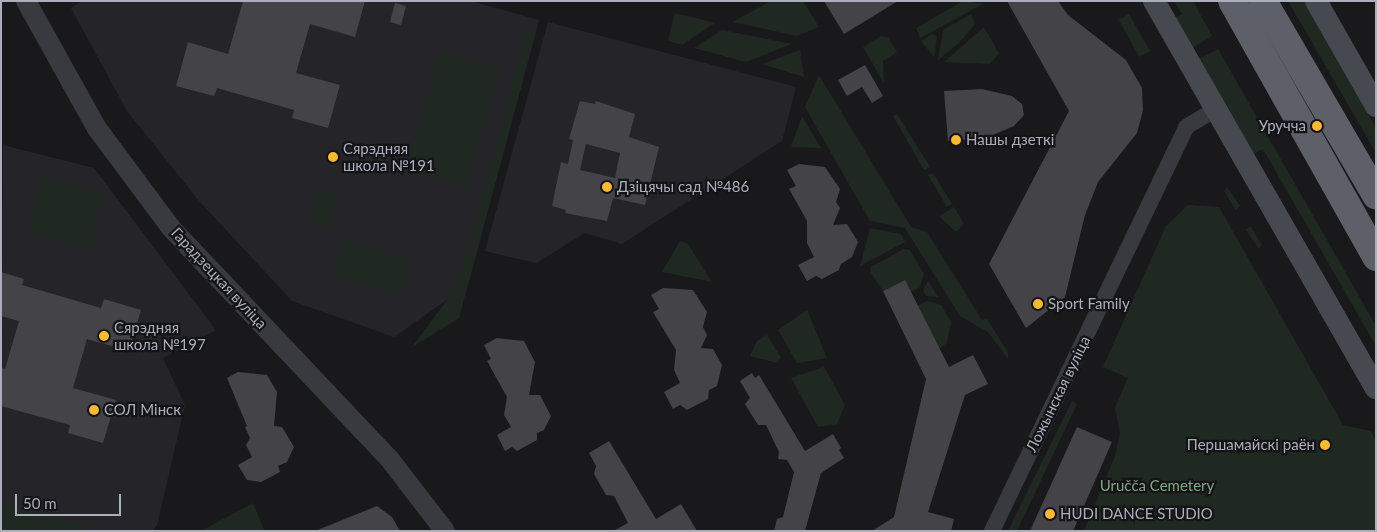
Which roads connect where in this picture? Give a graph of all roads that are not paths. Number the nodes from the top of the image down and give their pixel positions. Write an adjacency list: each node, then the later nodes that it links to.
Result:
1 (26, 1): 11 (street, Гарадзецкая вуліца)
2 (1154, 1): 7 (main road)
3 (1232, 1): 9 (highway)
4 (1262, 1): 8 (highway)
5 (1316, 1): 6 (main road)
6 (1376, 106)
7 (1216, 109): 10 (main road); 12 (street, Ложынская вуліца)
8 (1376, 195)
9 (1376, 258)
10 (1376, 388)
11 (444, 531)
12 (992, 531)

